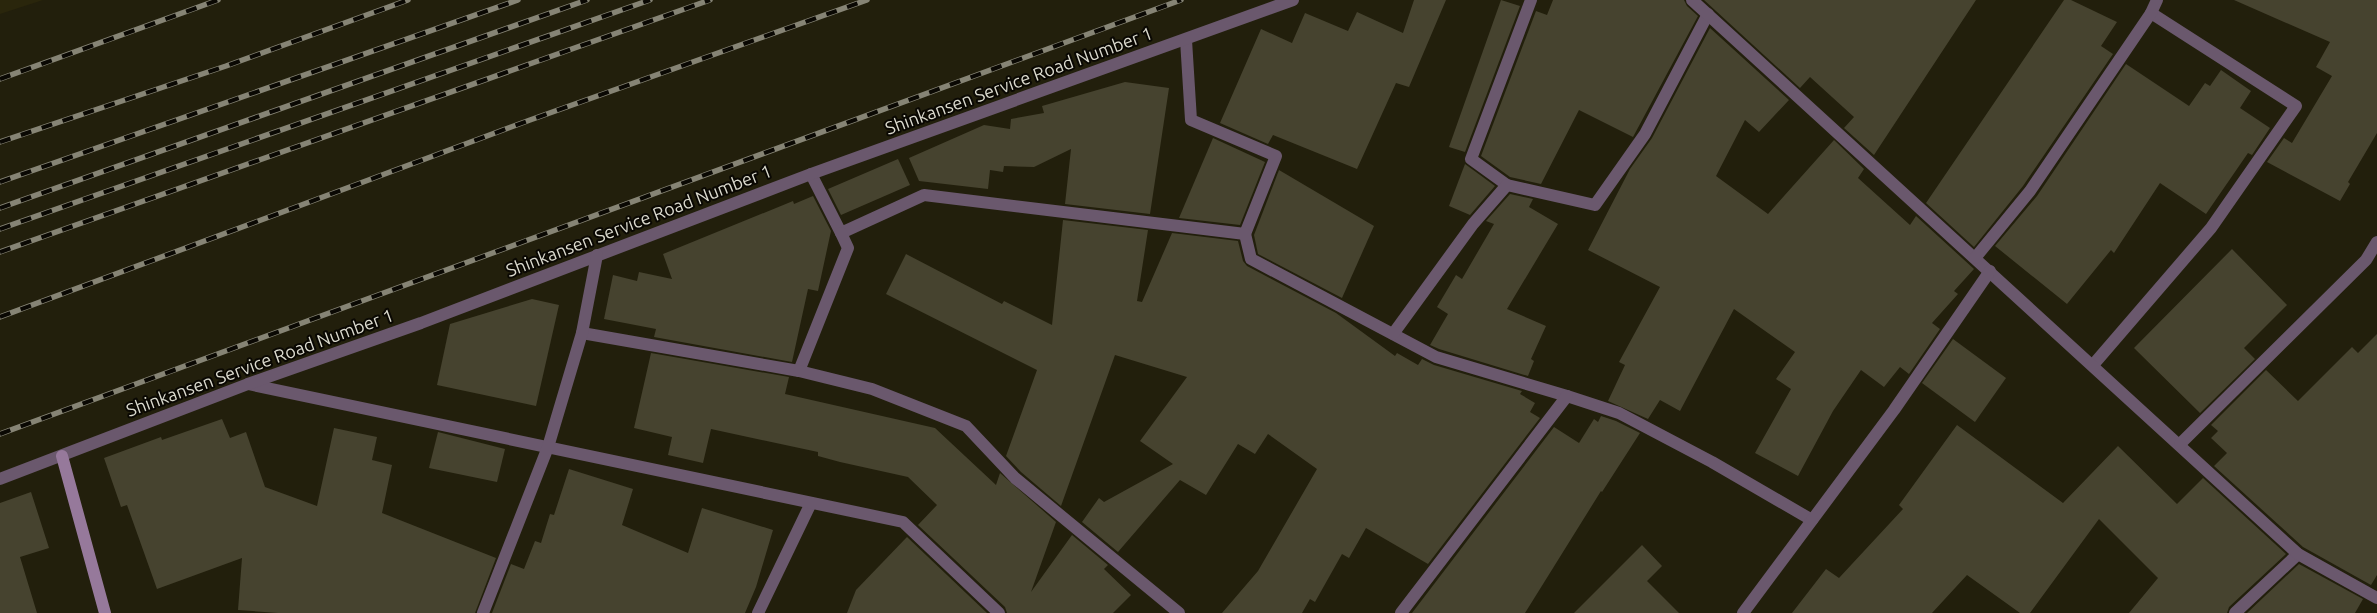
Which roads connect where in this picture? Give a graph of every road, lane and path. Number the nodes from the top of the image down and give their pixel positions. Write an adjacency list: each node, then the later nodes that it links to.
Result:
1 (1292, 0): 7 (street, Shinkansen Service Road Number 1)
2 (1531, 0): 9 (street)
3 (2158, 0): 5 (street)
4 (1695, 1): 6 (street)
5 (2151, 13): 14 (street); 18 (street)
6 (1708, 14): 9 (street); 14 (street)
7 (1186, 40): 8 (street, Shinkansen Service Road Number 1); 11 (street)
8 (811, 174): 10 (street); 13 (street, Shinkansen Service Road Number 1)
9 (1507, 185): 17 (street)
10 (840, 233): 11 (street); 19 (street)
11 (1245, 234): 17 (street)
12 (2377, 242): 22 (street)
13 (597, 255): 16 (street); 20 (street, Shinkansen Service Road Number 1)
14 (1975, 258): 15 (street)
15 (1990, 271): 18 (street); 27 (street)
16 (582, 333): 19 (street); 23 (street)
17 (1393, 334): 21 (street)
18 (2093, 365): 22 (street)
19 (799, 371): 34 (street)
20 (248, 384): 23 (street); 24 (street, Shinkansen Service Road Number 1)
21 (1567, 396): 27 (street); 35 (street)
22 (2180, 444): 28 (street)
23 (548, 447): 26 (street); 31 (street)
24 (62, 456): 25 (street, Shinkansen Service Road Number 1); 30 (street)
25 (0, 479)
26 (812, 503): 32 (street); 33 (street)
27 (1812, 520): 36 (street)
28 (2298, 554): 29 (street); 37 (street)
29 (2377, 598)
30 (105, 613)
31 (483, 613)
32 (758, 613)
33 (999, 613)
34 (1178, 613)
35 (1401, 613)
36 (1742, 613)
37 (2236, 613)

